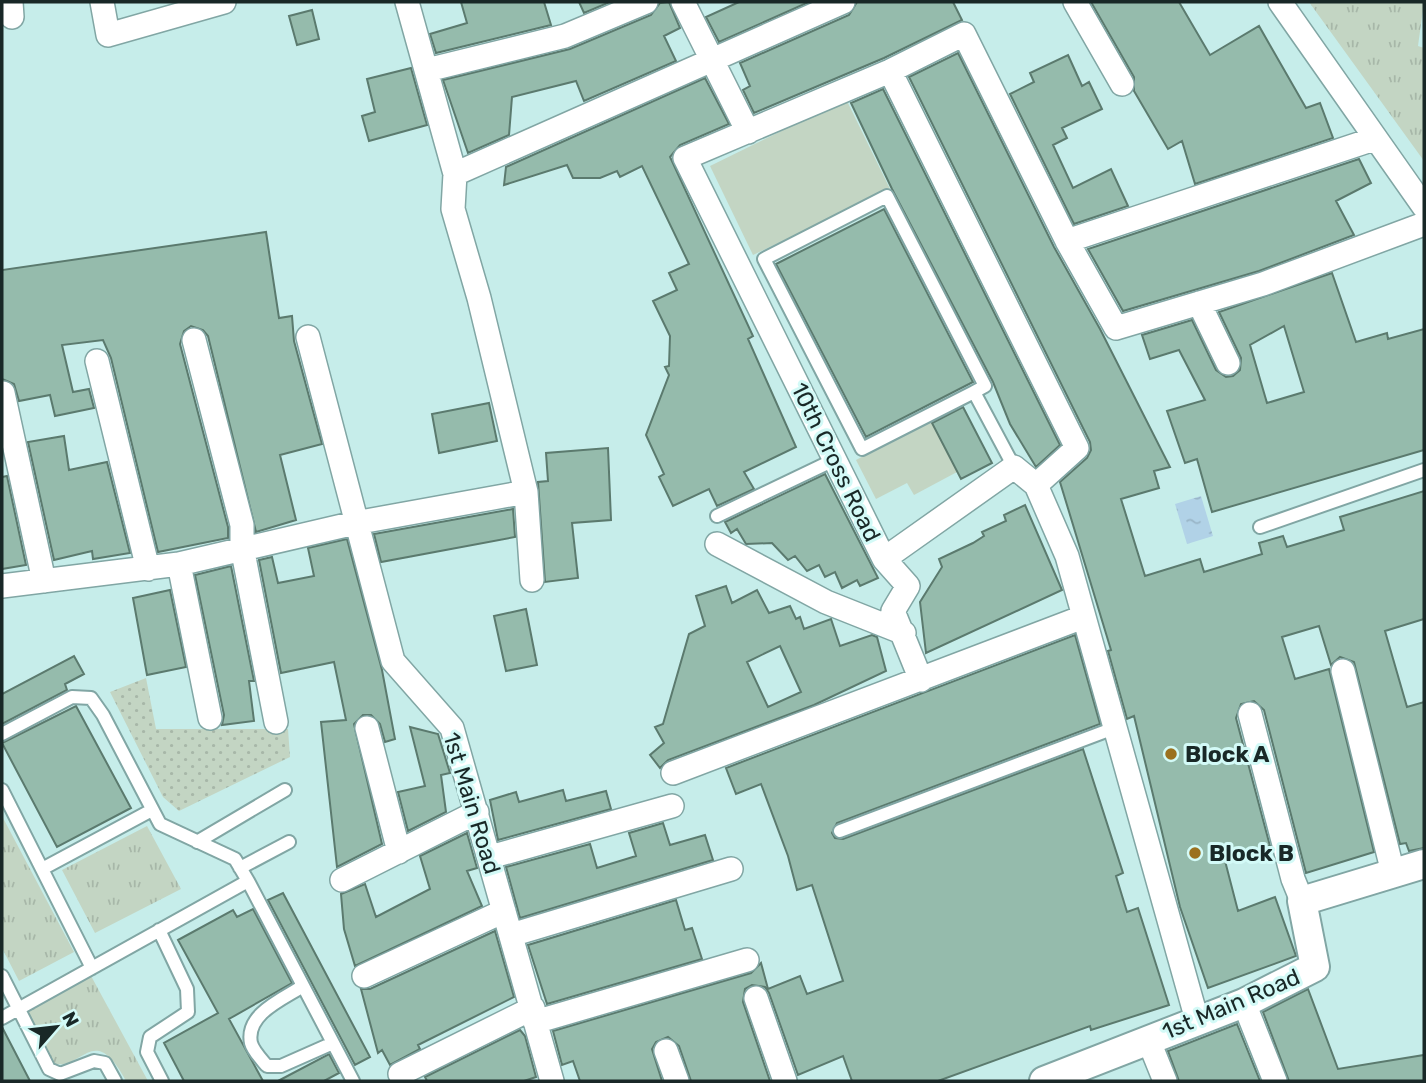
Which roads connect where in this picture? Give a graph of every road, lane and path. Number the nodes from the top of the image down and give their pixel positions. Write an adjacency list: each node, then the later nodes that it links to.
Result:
1 (102, 2): 2 (street)
2 (224, 2)
3 (407, 2): 10 (street)
4 (646, 2): 10 (street)
5 (683, 2): 9 (street)
6 (843, 2): 9 (street)
7 (1075, 2): 12 (street)
8 (1280, 2): 14 (street)
9 (712, 61): 13 (street); 15 (street)
10 (427, 70): 15 (street)
11 (890, 71): 13 (street, 10th Cross Road); 18 (street, 10th Cross Road); 29 (street)
12 (1122, 84)
13 (748, 132): 26 (street, 10th Cross Road)
14 (1374, 139): 16 (street); 18 (street)
15 (456, 174): 30 (street)
16 (1424, 207)
17 (1424, 224): 19 (street)
18 (1067, 241): 19 (street)
19 (1199, 303): 23 (street)
20 (308, 337): 32 (street, 1st Main Road)
21 (194, 340): 35 (street)
22 (97, 361): 38 (street)
23 (1228, 363)
24 (974, 392): 24 (lane); 27 (lane)
25 (3, 393): 40 (street)
26 (836, 459): 31 (lane); 36 (street, 10th Cross Road)
27 (1014, 467): 29 (street); 36 (street, 10th Cross Road)
28 (1424, 470): 33 (lane)
29 (1036, 485): 42 (street)
30 (526, 492): 32 (street); 39 (street)
31 (717, 516)
32 (355, 523): 35 (street); 57 (street, 1st Main Road)
33 (1260, 527)
34 (717, 544): 43 (street)
35 (243, 547): 37 (street); 48 (street)
36 (884, 559): 43 (street)
37 (178, 564): 38 (street); 47 (street)
38 (148, 569): 40 (street)
39 (532, 580)
40 (44, 581): 41 (street)
41 (2, 586)
42 (1083, 617): 45 (street); 49 (street)
43 (904, 633): 45 (street)
44 (1343, 671): 67 (street)
45 (921, 680): 52 (street)
46 (1250, 714): 70 (street)
47 (210, 718)
48 (276, 722)
49 (1117, 727): 58 (lane); 84 (street)
50 (368, 728): 61 (street)
51 (2, 734): 56 (lane)
52 (673, 773)
53 (2, 790): 65 (lane)
54 (285, 790): 59 (lane)
55 (672, 806): 62 (street)
56 (152, 810): 59 (lane); 65 (lane)
57 (477, 812): 61 (street); 62 (street, 1st Main Road)
58 (840, 831)
59 (197, 842): 64 (lane)
60 (289, 842): 64 (lane)
61 (399, 852): 68 (street)
62 (489, 857): 71 (street, 1st Main Road)
63 (1424, 864): 67 (street)
64 (240, 868): 69 (lane)
65 (42, 869): 75 (lane)
66 (731, 869): 73 (street)
67 (1394, 873): 70 (street)
68 (342, 880)
69 (248, 881): 72 (lane); 78 (lane)
70 (1302, 901): 80 (street, 1st Main Road)
71 (505, 911): 73 (street, 1st Main Road); 77 (street)
72 (159, 930): 75 (lane); 91 (lane)
73 (511, 935): 82 (street, 1st Main Road)
74 (747, 960): 82 (street)
75 (92, 968): 81 (lane)
76 (2, 976): 81 (lane)
77 (364, 976)
78 (303, 986): 86 (lane); 86 (lane)
79 (756, 998): 95 (street)
80 (1244, 1003): 84 (street, 1st Main Road); 97 (street)
81 (19, 1008): 83 (lane); 90 (lane)
82 (534, 1015): 88 (street); 93 (street, 1st Main Road)
83 (2, 1018)
84 (1197, 1020): 85 (street, 1st Main Road)
85 (1148, 1039): 89 (street, 1st Main Road); 96 (street)
86 (332, 1043): 92 (lane)
87 (666, 1051): 94 (street)
88 (400, 1074)
89 (1056, 1079)
90 (115, 1081)
91 (162, 1081)
92 (353, 1081)
93 (552, 1081)
94 (677, 1081)
95 (785, 1081)
96 (1165, 1081)
97 (1275, 1081)

